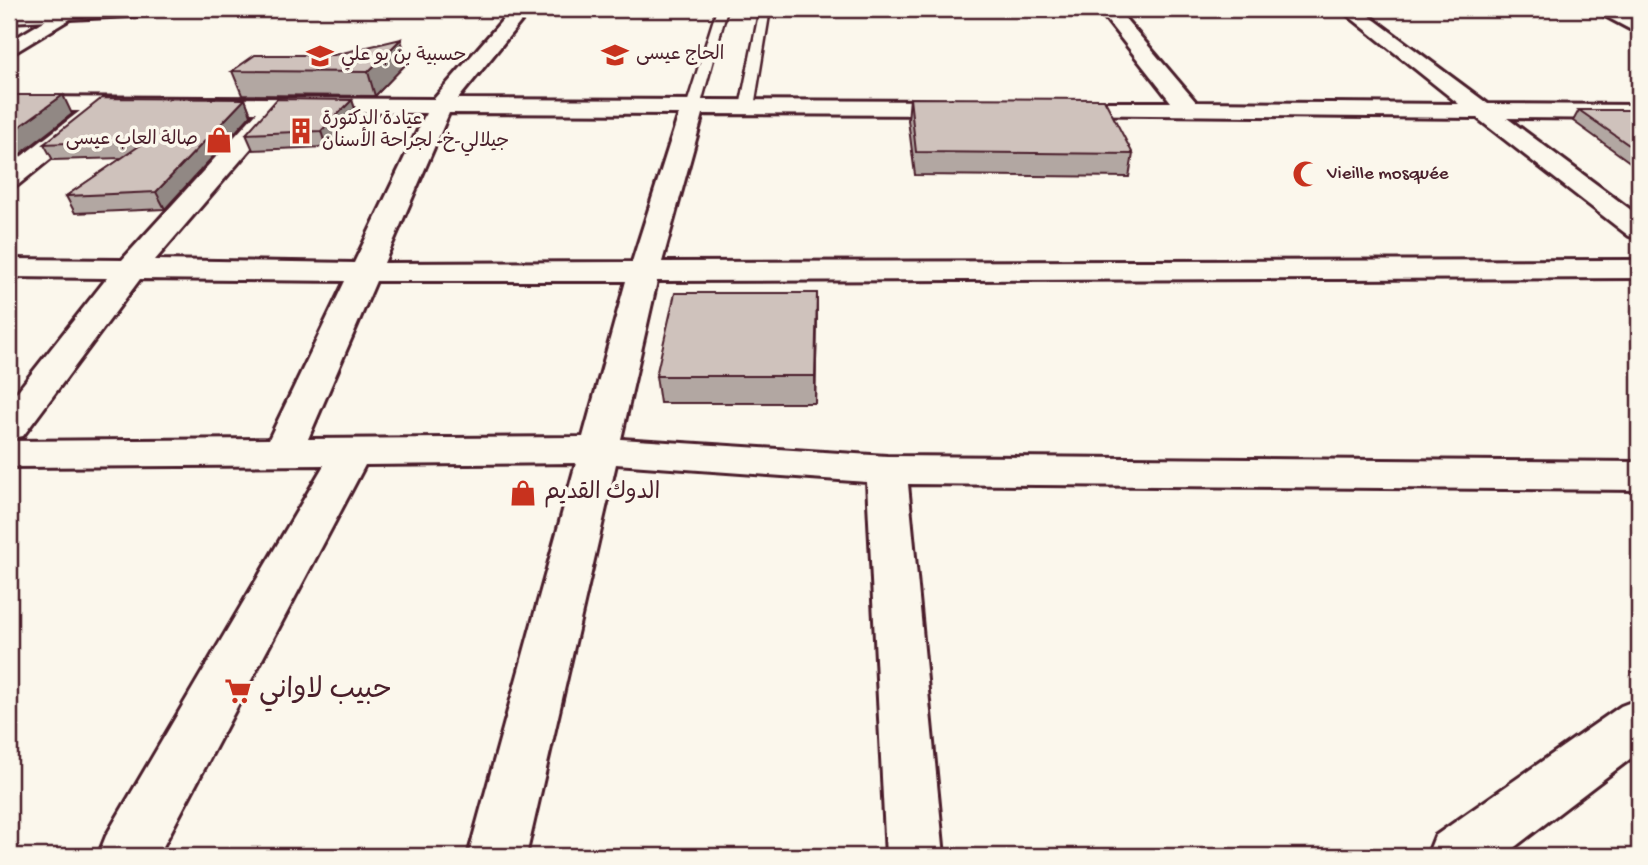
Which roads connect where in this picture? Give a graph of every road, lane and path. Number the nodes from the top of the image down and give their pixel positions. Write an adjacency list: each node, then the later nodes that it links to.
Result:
1 (152, 9): 8 (street)
2 (522, 9): 15 (street)
3 (722, 9): 16 (lane)
4 (765, 9): 17 (lane)
5 (1107, 9): 20 (street)
6 (1349, 9): 21 (street)
7 (1601, 9): 10 (street)
8 (71, 13): 9 (street); 11 (street)
9 (9, 16)
10 (1639, 28)
11 (9, 50)
12 (9, 104): 13 (street)
13 (104, 104): 14 (street); 23 (street)
14 (276, 104): 15 (street); 26 (street)
15 (441, 105): 16 (street); 28 (street)
16 (693, 107): 17 (street); 29 (street)
17 (747, 107): 18 (street)
18 (982, 108)
19 (1037, 108): 20 (street)
20 (1189, 109): 21 (street)
21 (1481, 111): 22 (street); 24 (street)
22 (1639, 112)
23 (9, 179)
24 (1639, 230)
25 (9, 268): 26 (street)
26 (131, 269): 28 (street); 30 (street)
27 (1639, 269): 29 (street)
28 (365, 272): 29 (street); 32 (street)
29 (644, 272): 31 (street)
30 (9, 427)
31 (599, 450): 33 (street); 35 (street); 39 (street)
32 (282, 453): 33 (street); 34 (street)
33 (351, 453): 38 (street)
34 (9, 454)
35 (887, 470): 36 (street); 40 (street)
36 (1639, 477)
37 (1639, 722): 41 (street)
38 (127, 856)
39 (496, 856)
40 (915, 856)
41 (1456, 856)

